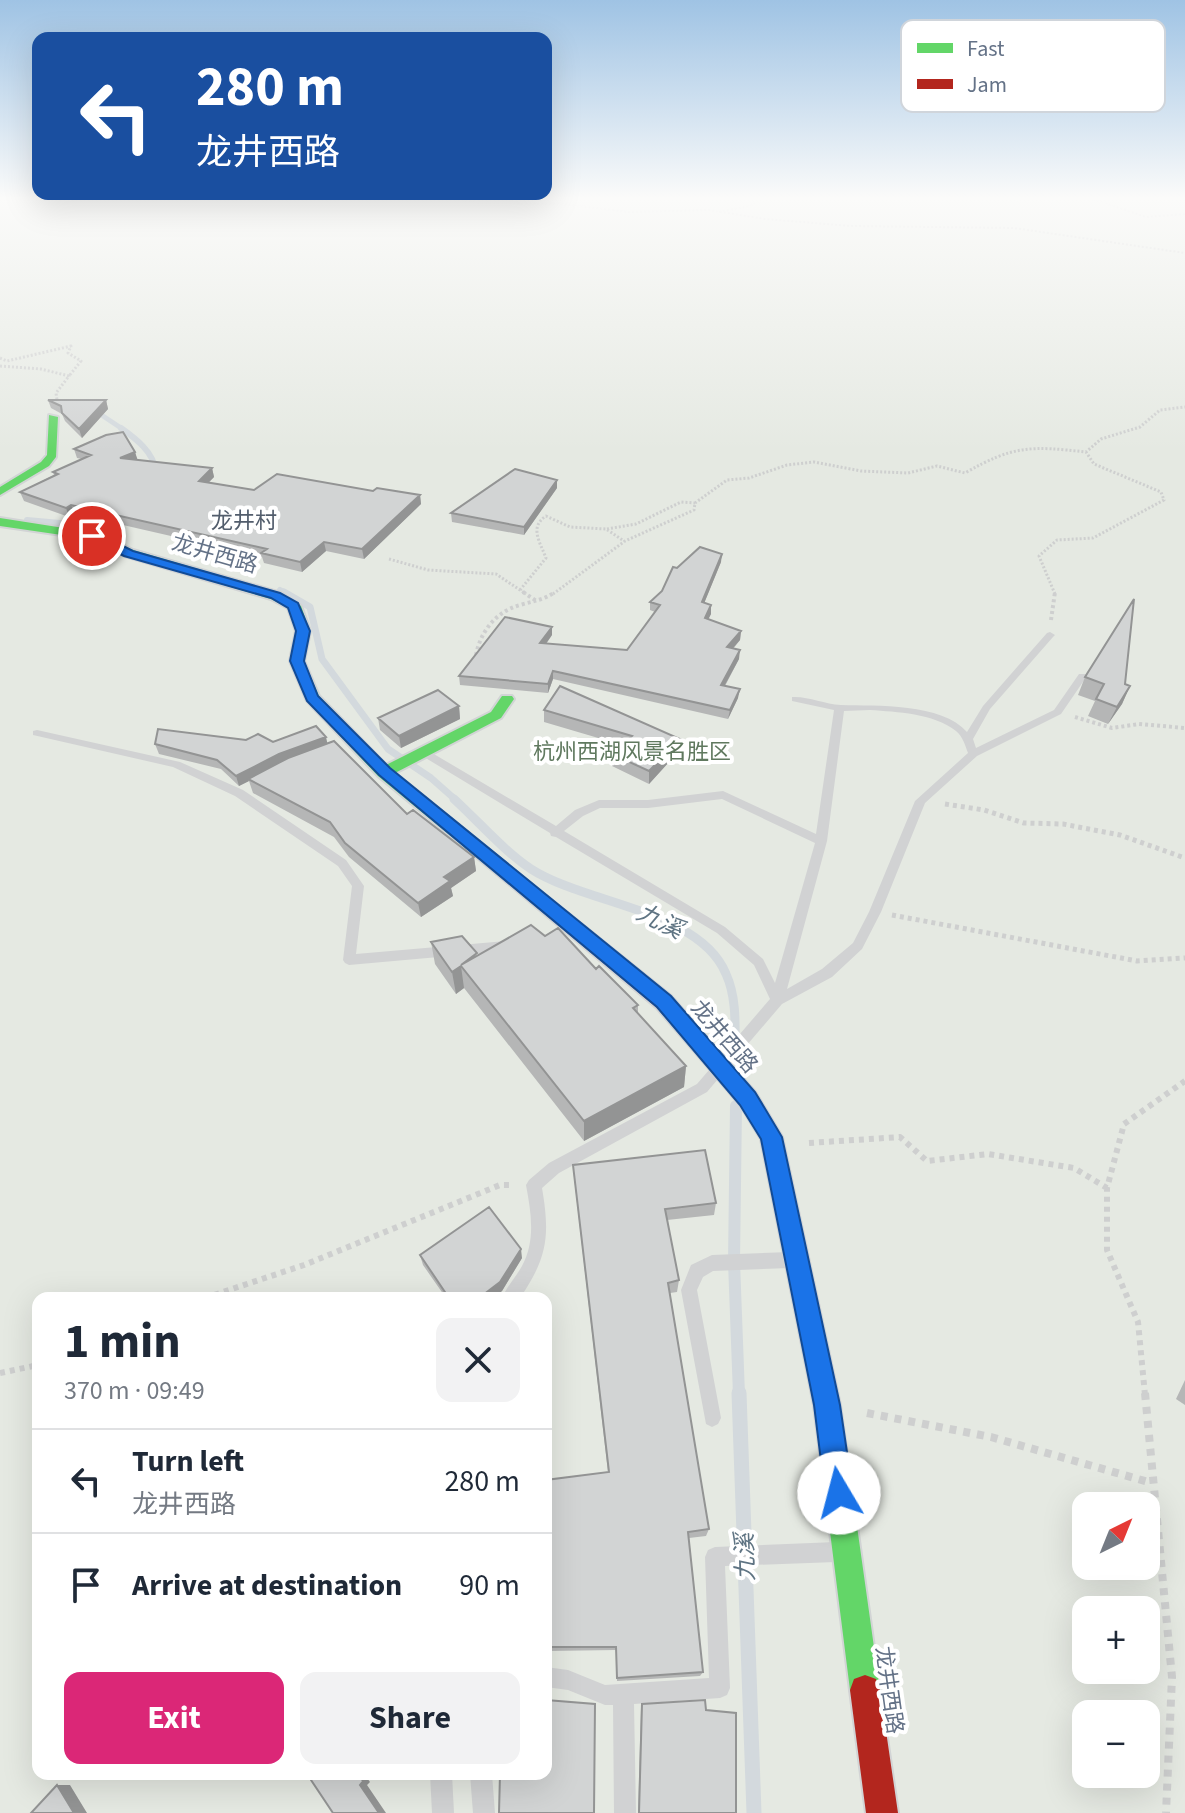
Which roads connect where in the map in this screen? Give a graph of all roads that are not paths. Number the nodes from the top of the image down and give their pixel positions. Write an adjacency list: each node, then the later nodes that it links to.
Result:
1 (53, 417): 2 (street)
2 (0, 492)
3 (0, 522): 13 (street, 龙井西路)
4 (1050, 635): 10 (lane)
5 (1082, 676): 12 (lane)
6 (507, 699): 11 (street)
7 (795, 699): 8 (lane)
8 (839, 708): 10 (lane); 15 (lane)
9 (37, 733): 16 (lane)
10 (968, 739): 12 (lane)
11 (423, 752): 13 (street); 14 (lane)
12 (973, 754): 17 (lane)
13 (384, 772): 18 (street, 龙井西路)
14 (555, 833): 15 (lane); 17 (lane)
15 (821, 841): 17 (lane)
16 (514, 944)
17 (777, 1000): 18 (lane)
18 (719, 1065): 19 (street, 龙井西路); 20 (lane)
19 (797, 1260): 21 (lane); 22 (street, 龙井西路)
20 (514, 1292)
21 (712, 1418)
22 (847, 1551): 24 (lane); 30 (street, 龙井西路)
23 (552, 1678): 24 (lane)
24 (623, 1695): 29 (lane)
25 (441, 1780): 27 (lane)
26 (481, 1780): 28 (lane)
27 (443, 1813)
28 (484, 1813)
29 (625, 1813)
30 (882, 1813)

